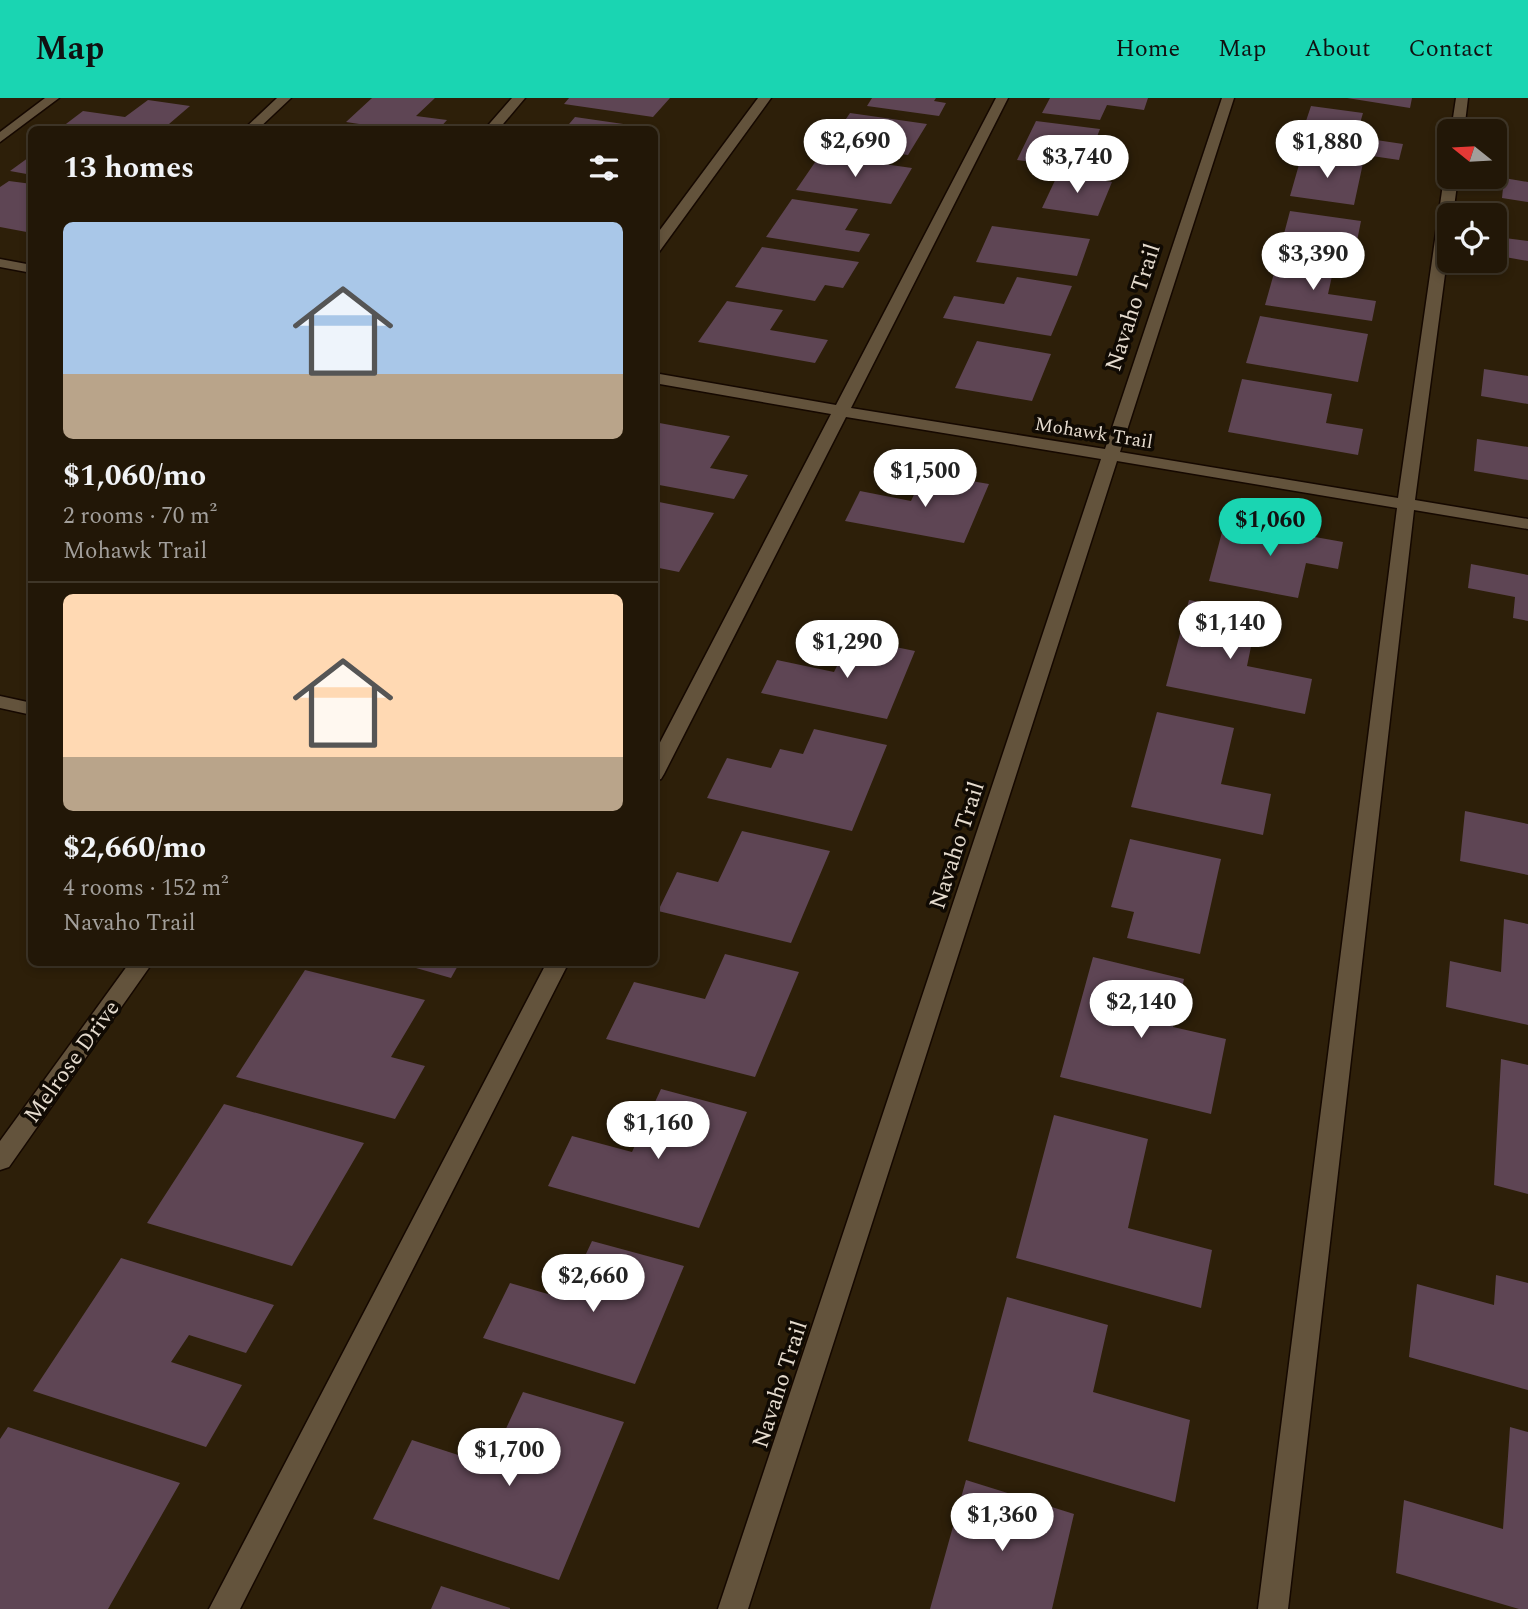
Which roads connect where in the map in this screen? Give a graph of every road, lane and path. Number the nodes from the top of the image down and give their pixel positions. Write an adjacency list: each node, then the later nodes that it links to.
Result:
1 (53, 98): 11 (street)
2 (285, 98): 9 (street)
3 (519, 98): 10 (street)
4 (765, 98): 13 (street)
5 (1002, 98): 17 (street)
6 (1228, 98): 18 (street, Navaho Trail)
7 (1462, 98): 8 (street)
8 (1459, 119)
9 (254, 126)
10 (494, 126)
11 (0, 138)
12 (1449, 189): 19 (street)
13 (658, 244)
14 (0, 263): 15 (street)
15 (28, 268)
16 (658, 379): 17 (street, Mohawk Trail)
17 (841, 411): 18 (street, Mohawk Trail); 23 (street)
18 (1111, 456): 19 (street, Mohawk Trail); 28 (street, Navaho Trail)
19 (1406, 504): 20 (street, Mohawk Trail); 29 (street)
20 (1528, 524)
21 (0, 702): 22 (street)
22 (28, 708)
23 (658, 766)
24 (139, 966): 26 (street, Melrose Drive)
25 (556, 966): 27 (street)
26 (0, 1160)
27 (224, 1609)
28 (733, 1609)
29 (1273, 1609)

